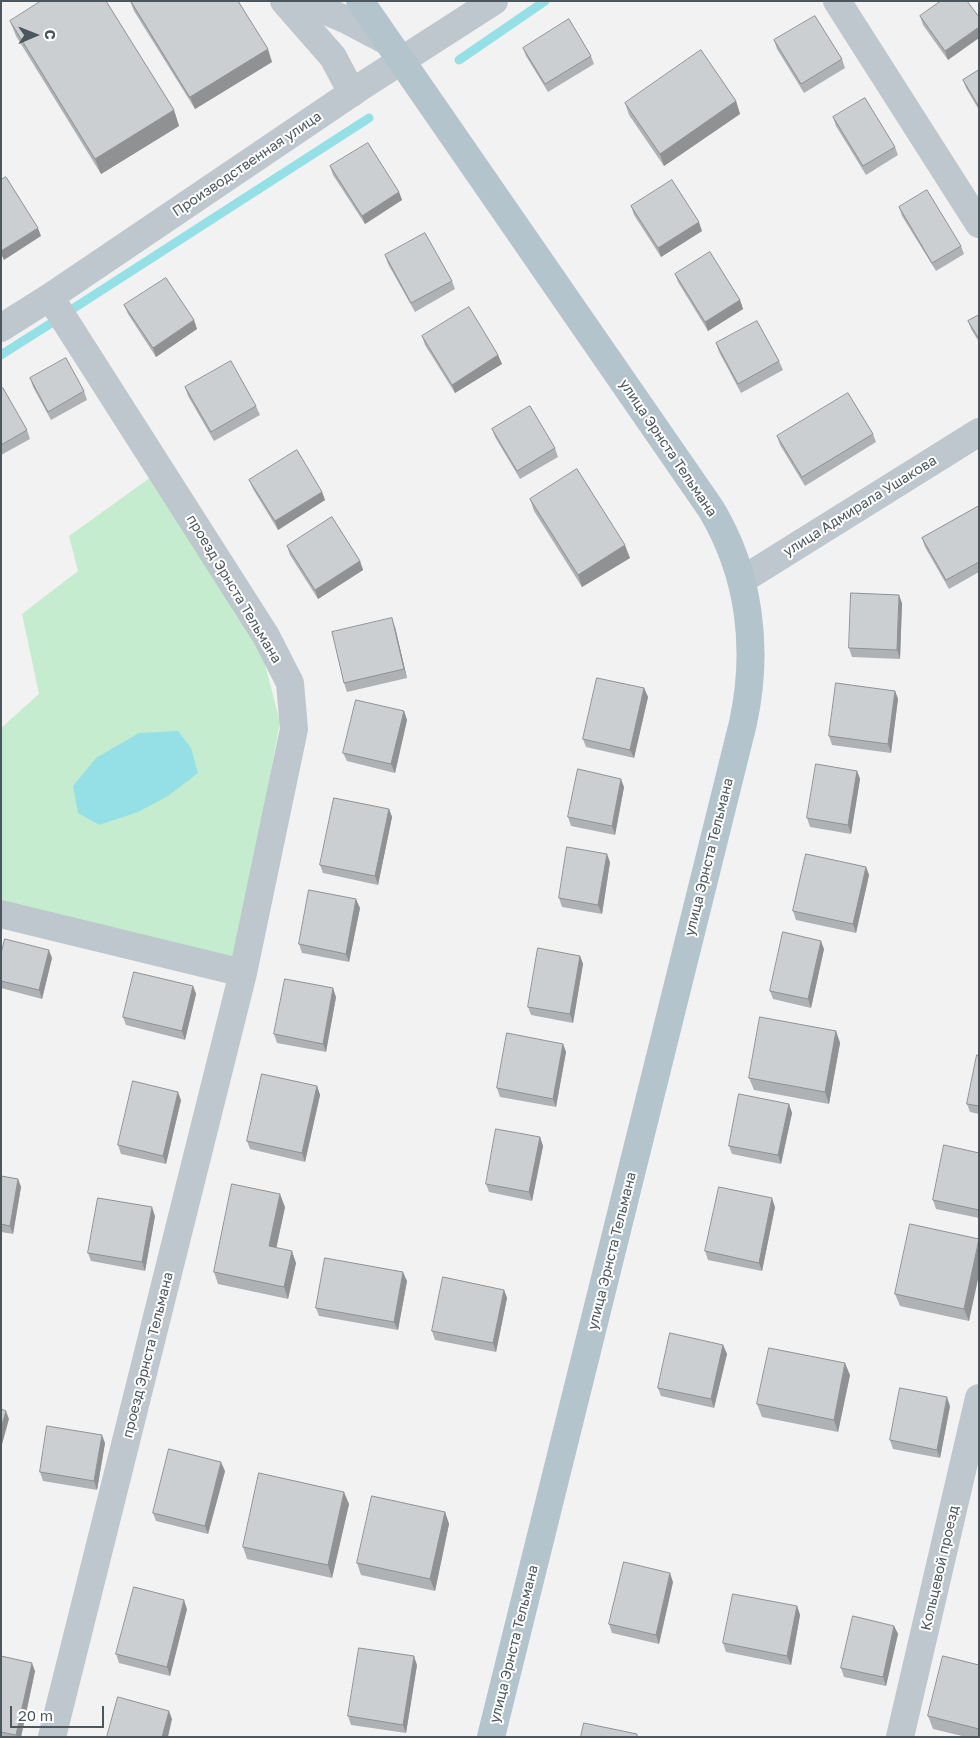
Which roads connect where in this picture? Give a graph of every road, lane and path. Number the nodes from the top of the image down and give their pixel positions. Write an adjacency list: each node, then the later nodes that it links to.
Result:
1 (284, 1): 7 (street)
2 (303, 1): 6 (street)
3 (360, 1): 6 (main road, улица Эрнста Тельмана)
4 (494, 1): 6 (street, Производственная улица)
5 (837, 1): 8 (street)
6 (394, 51): 7 (street, Производственная улица); 12 (main road, улица Эрнста Тельмана)
7 (352, 93): 9 (street, Производственная улица)
8 (979, 224)
9 (50, 297): 10 (street, Производственная улица); 14 (street, проезд Эрнста Тельмана)
10 (1, 328)
11 (979, 432): 12 (street, улица Адмирала Ушакова)
12 (742, 580): 17 (main road, улица Эрнста Тельмана)
13 (1, 914): 14 (street)
14 (243, 974): 16 (street, проезд Эрнста Тельмана)
15 (979, 1398): 18 (street, Кольцевой проезд)
16 (52, 1737)
17 (491, 1737)
18 (900, 1737)

